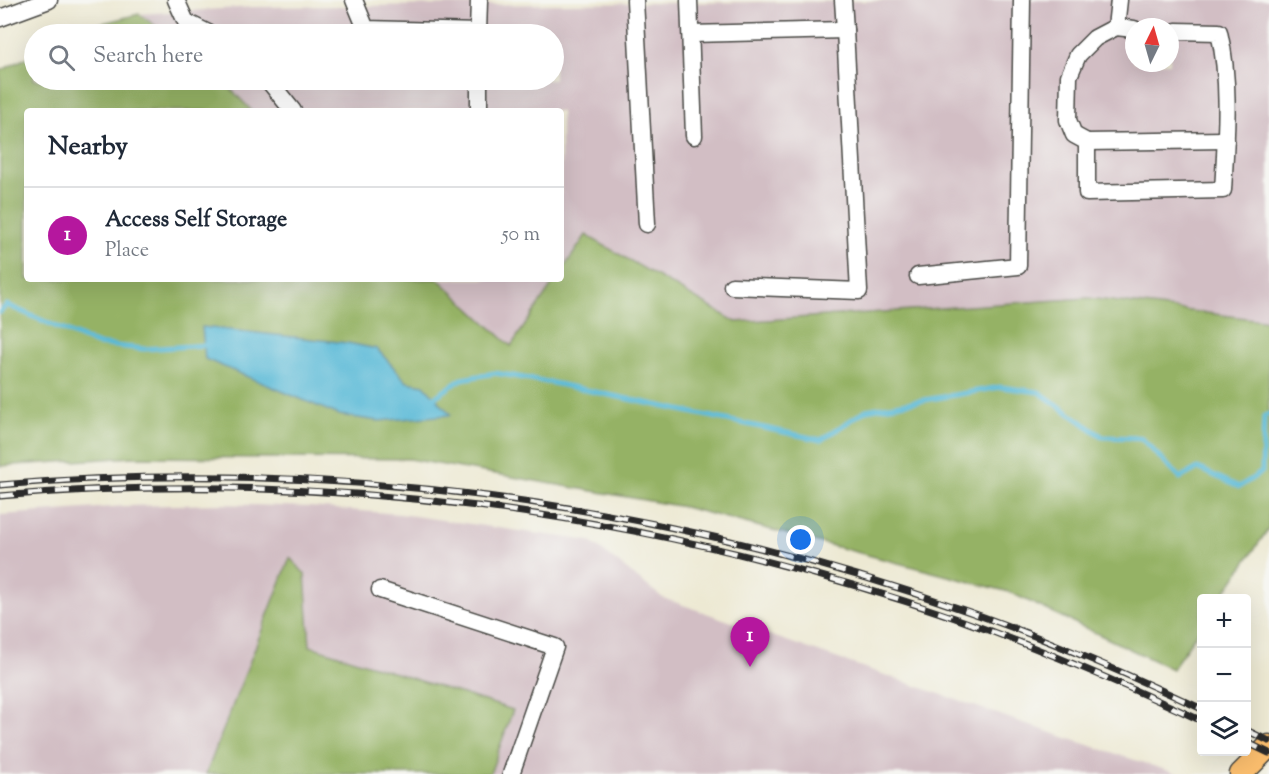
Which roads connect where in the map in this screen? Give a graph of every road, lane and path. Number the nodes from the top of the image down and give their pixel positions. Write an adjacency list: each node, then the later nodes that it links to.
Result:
1 (49, 0): 10 (street)
2 (176, 0): 11 (street)
3 (354, 0): 12 (street)
4 (478, 0): 13 (street)
5 (635, 0): 26 (street)
6 (689, 0): 18 (street)
7 (843, 0): 16 (street)
8 (1022, 0): 27 (street)
9 (1119, 0): 14 (street)
10 (0, 18)
11 (190, 24)
12 (364, 24)
13 (478, 24)
14 (1116, 27): 15 (street); 25 (street)
15 (1125, 28)
16 (845, 30): 18 (street); 28 (street)
17 (1179, 31): 24 (street)
18 (691, 34): 23 (street)
19 (276, 90): 21 (street)
20 (479, 90): 22 (street)
21 (291, 108)
22 (479, 108)
23 (694, 136)
24 (1226, 140): 25 (street); 25 (street)
25 (1087, 142)
26 (647, 224)
27 (918, 276)
28 (732, 286)
29 (380, 590): 31 (street)
30 (1269, 746): 32 (main road)
31 (511, 774)
32 (1241, 774)

